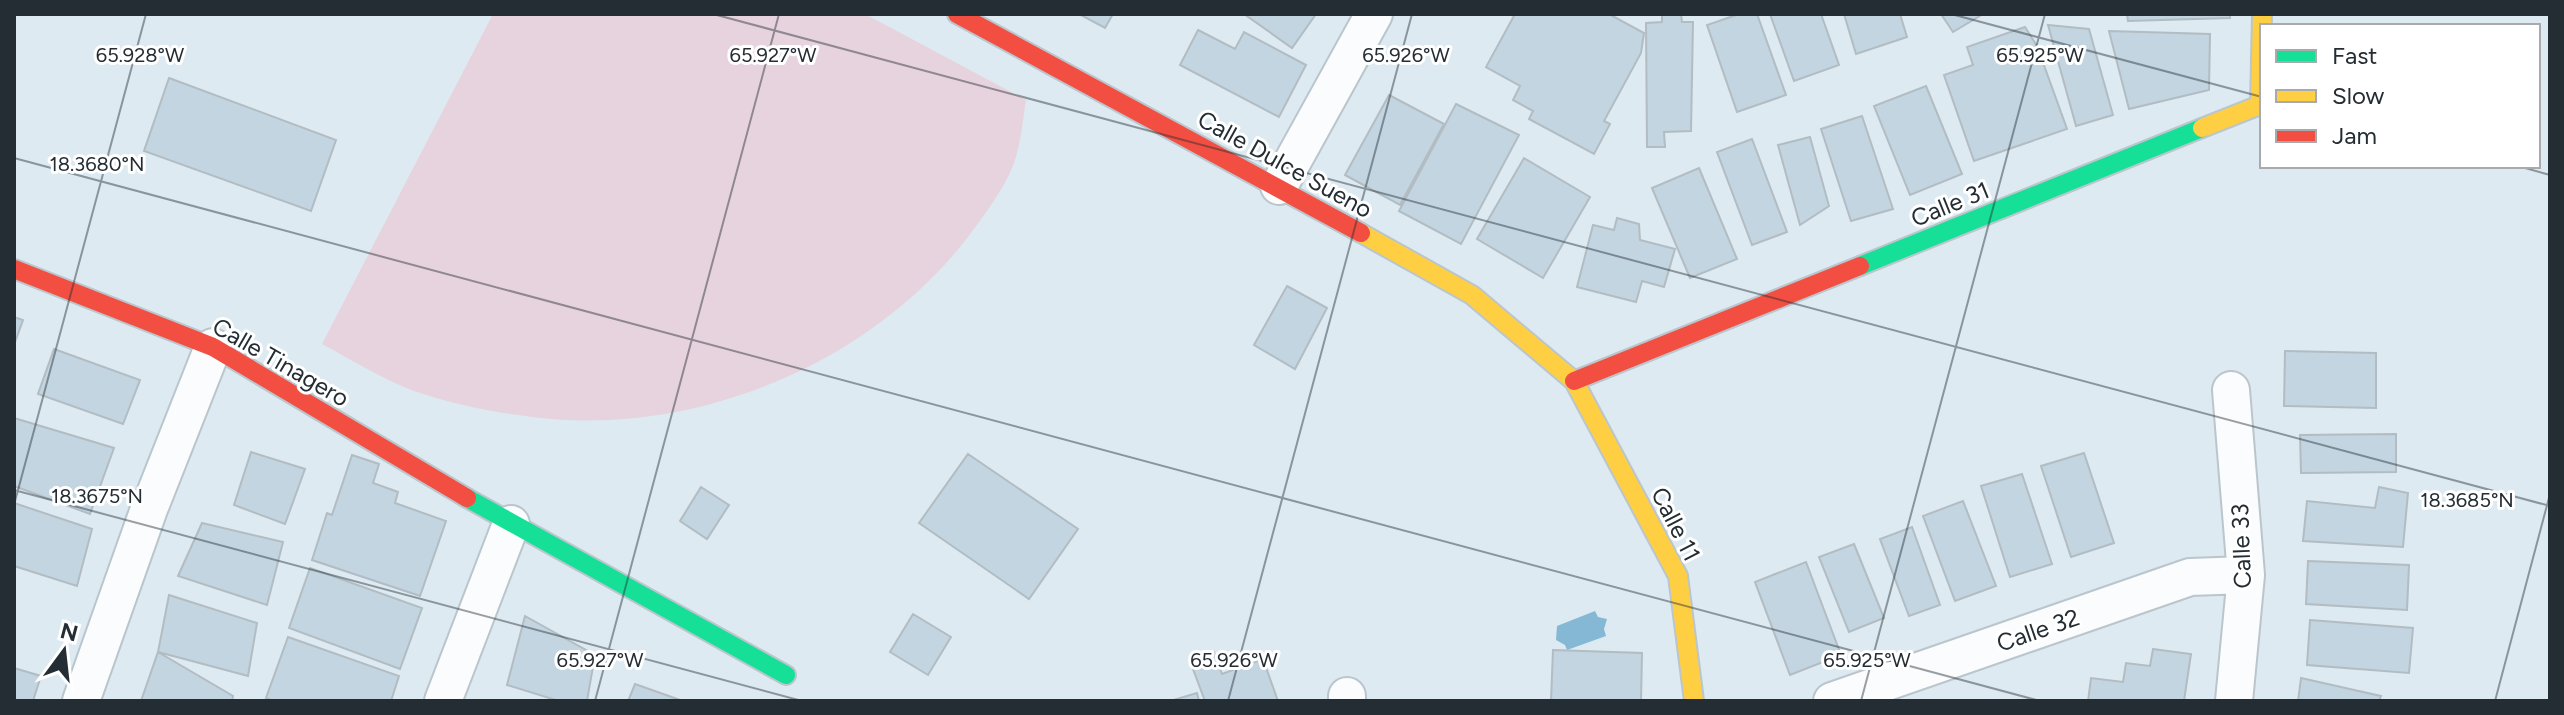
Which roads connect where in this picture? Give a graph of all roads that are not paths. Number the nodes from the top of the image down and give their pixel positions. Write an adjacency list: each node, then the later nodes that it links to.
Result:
1 (957, 14): 4 (street, Calle Dulce Sueno)
2 (1374, 14): 4 (street)
3 (2260, 105): 7 (street, Calle 31)
4 (1279, 186): 7 (street, Calle Dulce Sueno)
5 (14, 269): 6 (street, Calle Tinagero)
6 (213, 347): 9 (street, Calle Tinagero); 12 (street)
7 (1574, 381): 14 (street, Calle 11)
8 (2231, 390): 10 (street, Calle 33)
9 (511, 524): 11 (street, Calle Tinagero); 13 (street)
10 (2246, 575): 15 (street, Calle 32); 16 (street, Calle 33)
11 (786, 675)
12 (81, 701)
13 (443, 701)
14 (1694, 701)
15 (1832, 701)
16 (2234, 701)

